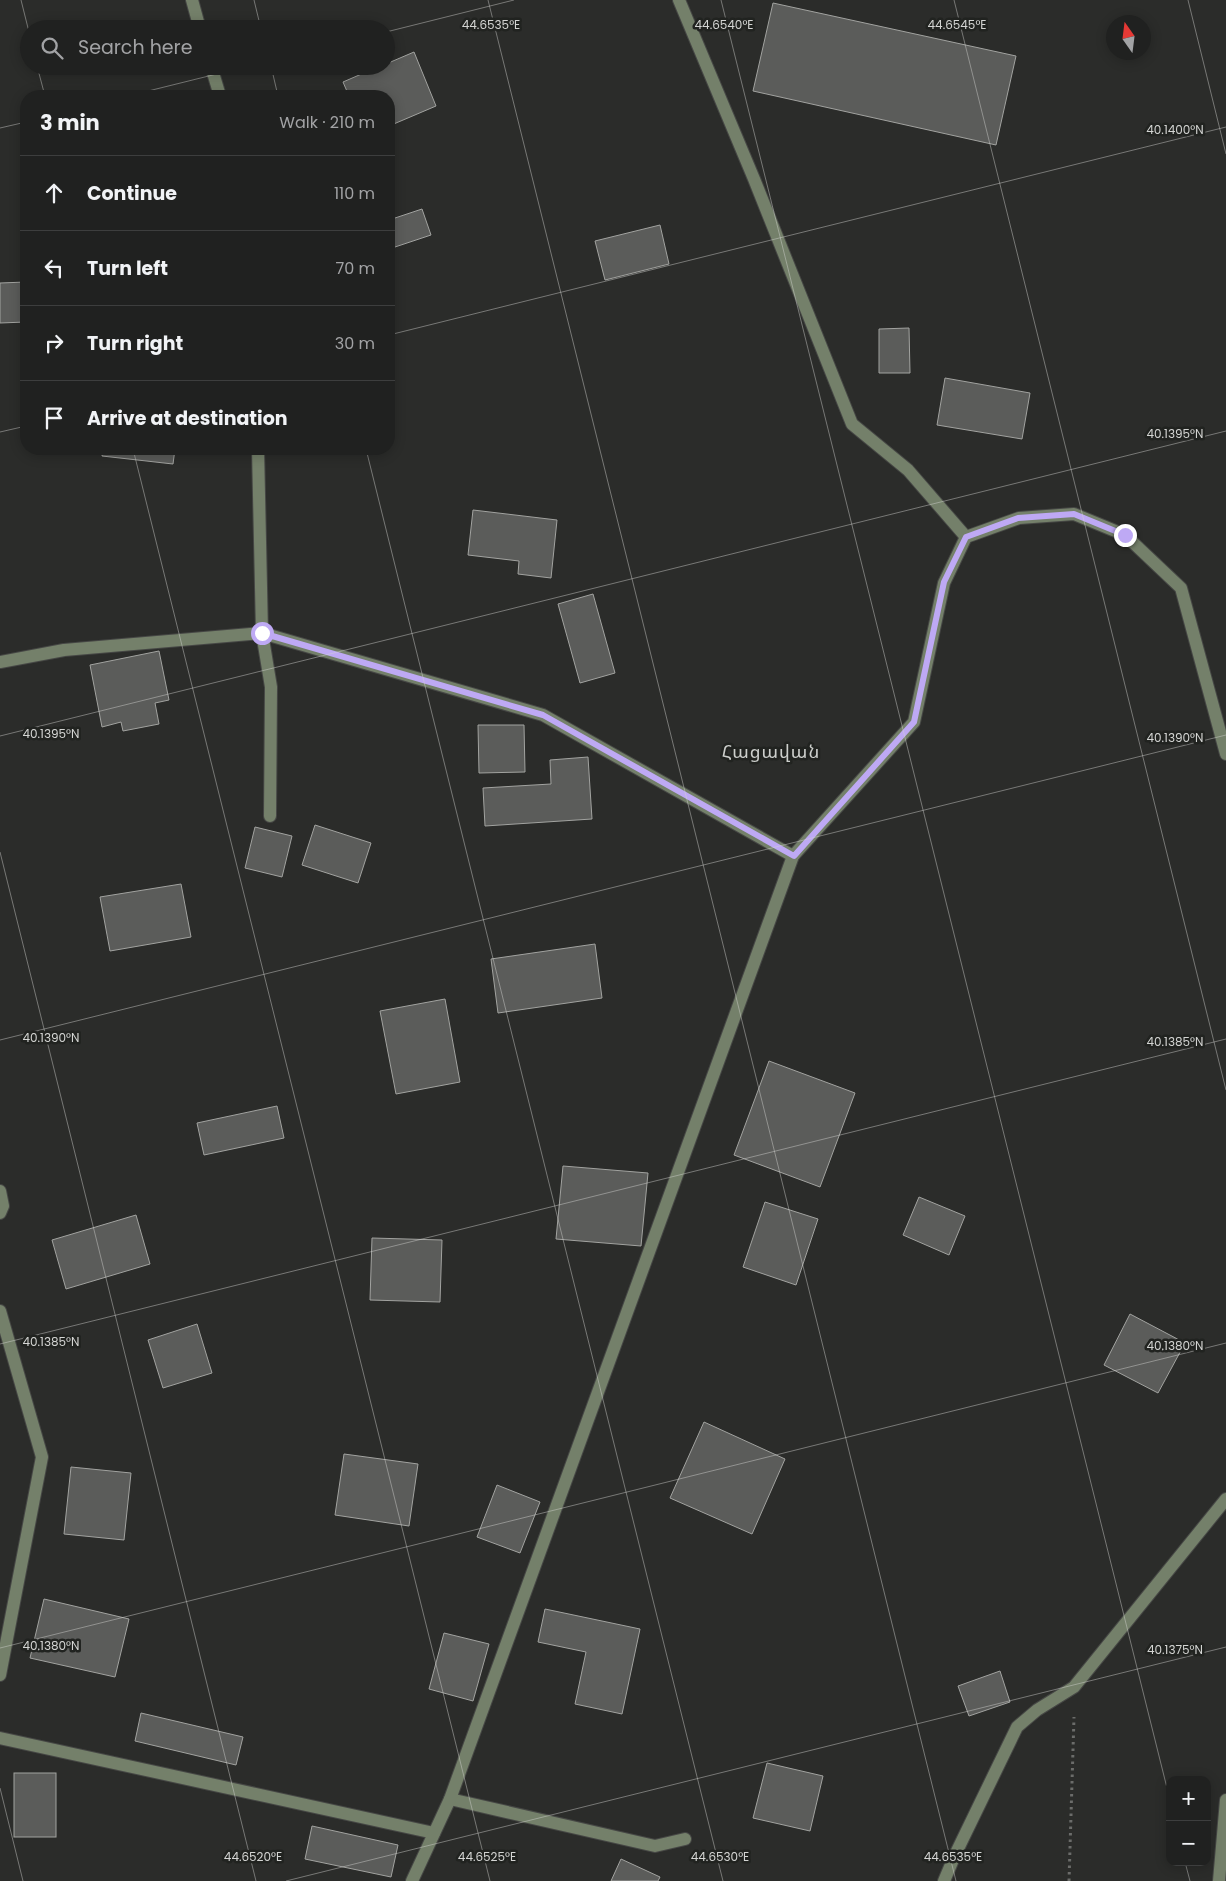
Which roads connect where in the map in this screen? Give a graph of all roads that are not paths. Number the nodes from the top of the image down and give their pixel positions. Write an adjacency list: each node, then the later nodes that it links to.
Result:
1 (192, 0): 3 (street)
2 (679, 0): 7 (street)
3 (198, 20)
4 (214, 75): 5 (street)
5 (218, 90)
6 (258, 455): 8 (street)
7 (966, 537): 10 (street); 12 (street)
8 (262, 633): 9 (street); 11 (street); 12 (street)
9 (0, 662)
10 (1226, 754)
11 (270, 816)
12 (794, 856): 19 (street)
13 (0, 1191): 14 (street)
14 (0, 1213)
15 (0, 1310): 17 (street)
16 (1226, 1499): 24 (street)
17 (0, 1675)
18 (0, 1738): 21 (street)
19 (450, 1799): 21 (street); 22 (street)
20 (1226, 1800): 25 (street)
21 (434, 1833): 23 (street)
22 (685, 1839)
23 (412, 1881)
24 (944, 1881)
25 (1219, 1881)

